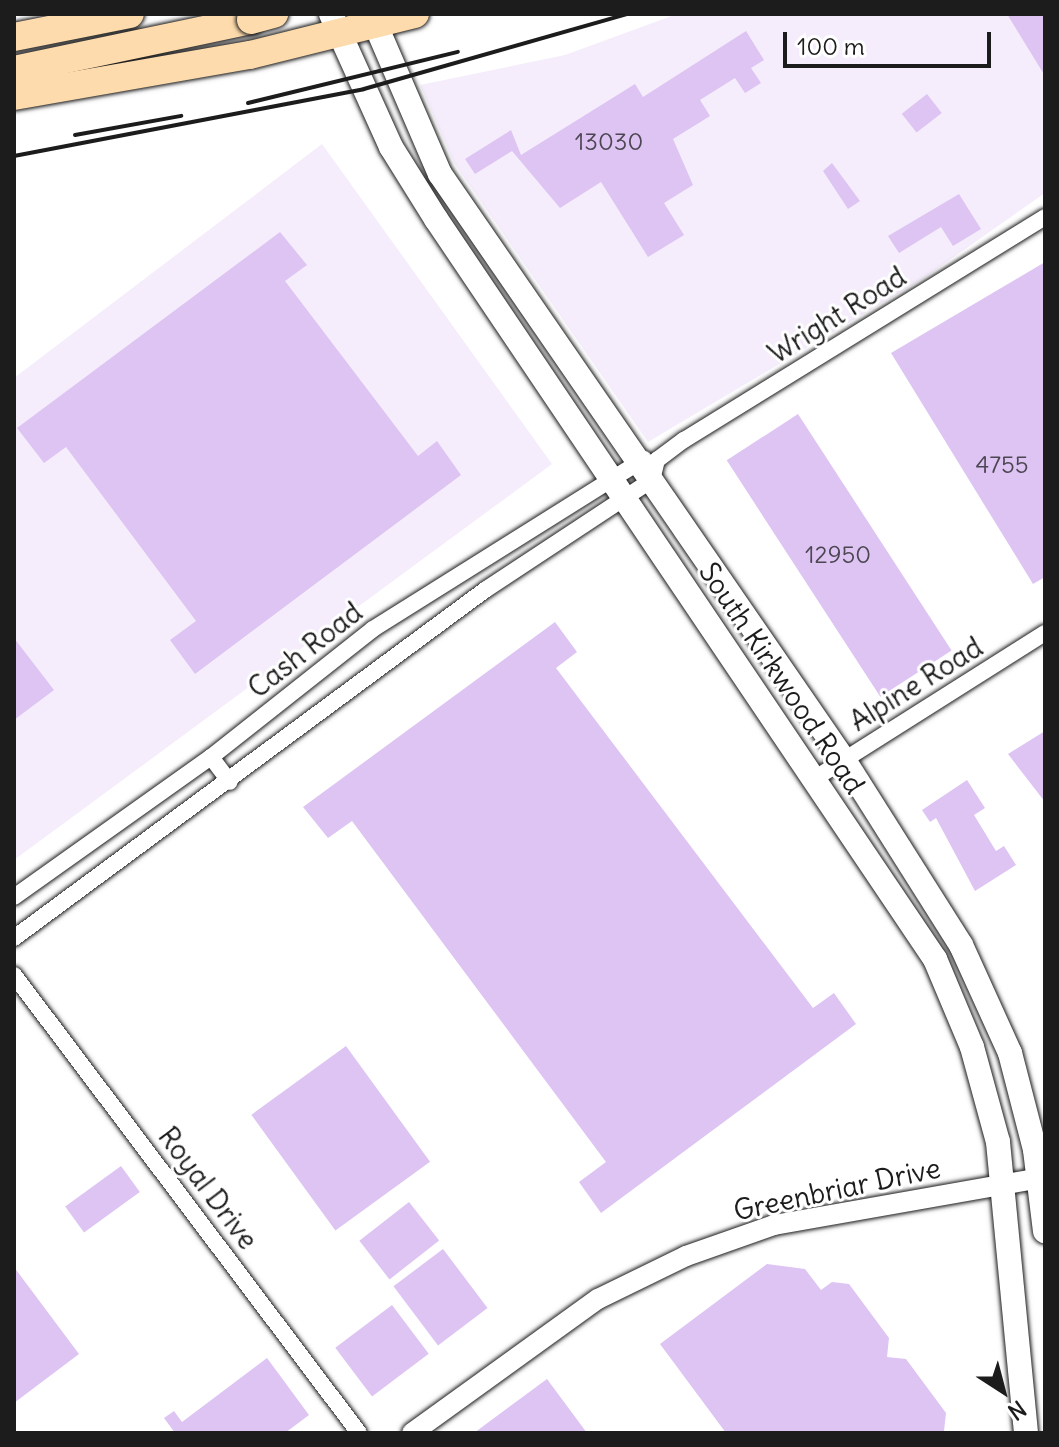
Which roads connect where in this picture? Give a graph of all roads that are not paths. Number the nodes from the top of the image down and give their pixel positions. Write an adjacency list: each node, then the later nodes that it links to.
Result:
1 (130, 14): 6 (highway)
2 (415, 14): 4 (highway)
3 (266, 16): 7 (highway); 8 (highway)
4 (373, 20): 5 (highway); 10 (main road, South Kirkwood Road)
5 (336, 24): 7 (highway); 12 (main road, South Kirkwood Road)
6 (14, 37)
7 (250, 55): 9 (highway)
8 (14, 70)
9 (14, 96)
10 (462, 207): 12 (main road); 13 (main road, South Kirkwood Road)
11 (1045, 217): 17 (street, Wright Road)
12 (438, 223): 14 (main road, South Kirkwood Road)
13 (479, 230): 14 (main road); 15 (main road, South Kirkwood Road)
14 (455, 246): 16 (main road, South Kirkwood Road)
15 (504, 262): 16 (main road); 17 (main road, South Kirkwood Road)
16 (475, 279): 18 (main road, South Kirkwood Road)
17 (649, 466): 18 (street, Cash Road); 19 (street, Wright Road); 22 (main road, South Kirkwood Road)
18 (610, 477): 19 (main road, South Kirkwood Road); 21 (street, Cash Road)
19 (625, 498): 23 (main road, South Kirkwood Road); 24 (street)
20 (1045, 633): 22 (street, Alpine Road)
21 (211, 757): 24 (street); 25 (street, Cash Road)
22 (844, 760): 23 (street, Alpine Road); 27 (main road, South Kirkwood Road)
23 (814, 779): 28 (main road, South Kirkwood Road)
24 (230, 782): 26 (street)
25 (14, 897)
26 (14, 938)
27 (961, 945): 28 (main road); 30 (main road, South Kirkwood Road)
28 (935, 959): 31 (main road, South Kirkwood Road)
29 (14, 975): 33 (street, Royal Drive)
30 (1040, 1178): 31 (street, Greenbriar Drive); 32 (main road, South Kirkwood Road)
31 (1005, 1184): 34 (street, Greenbriar Drive); 35 (main road, South Kirkwood Road)
32 (1045, 1231)
33 (359, 1433)
34 (412, 1433)
35 (1026, 1433)

